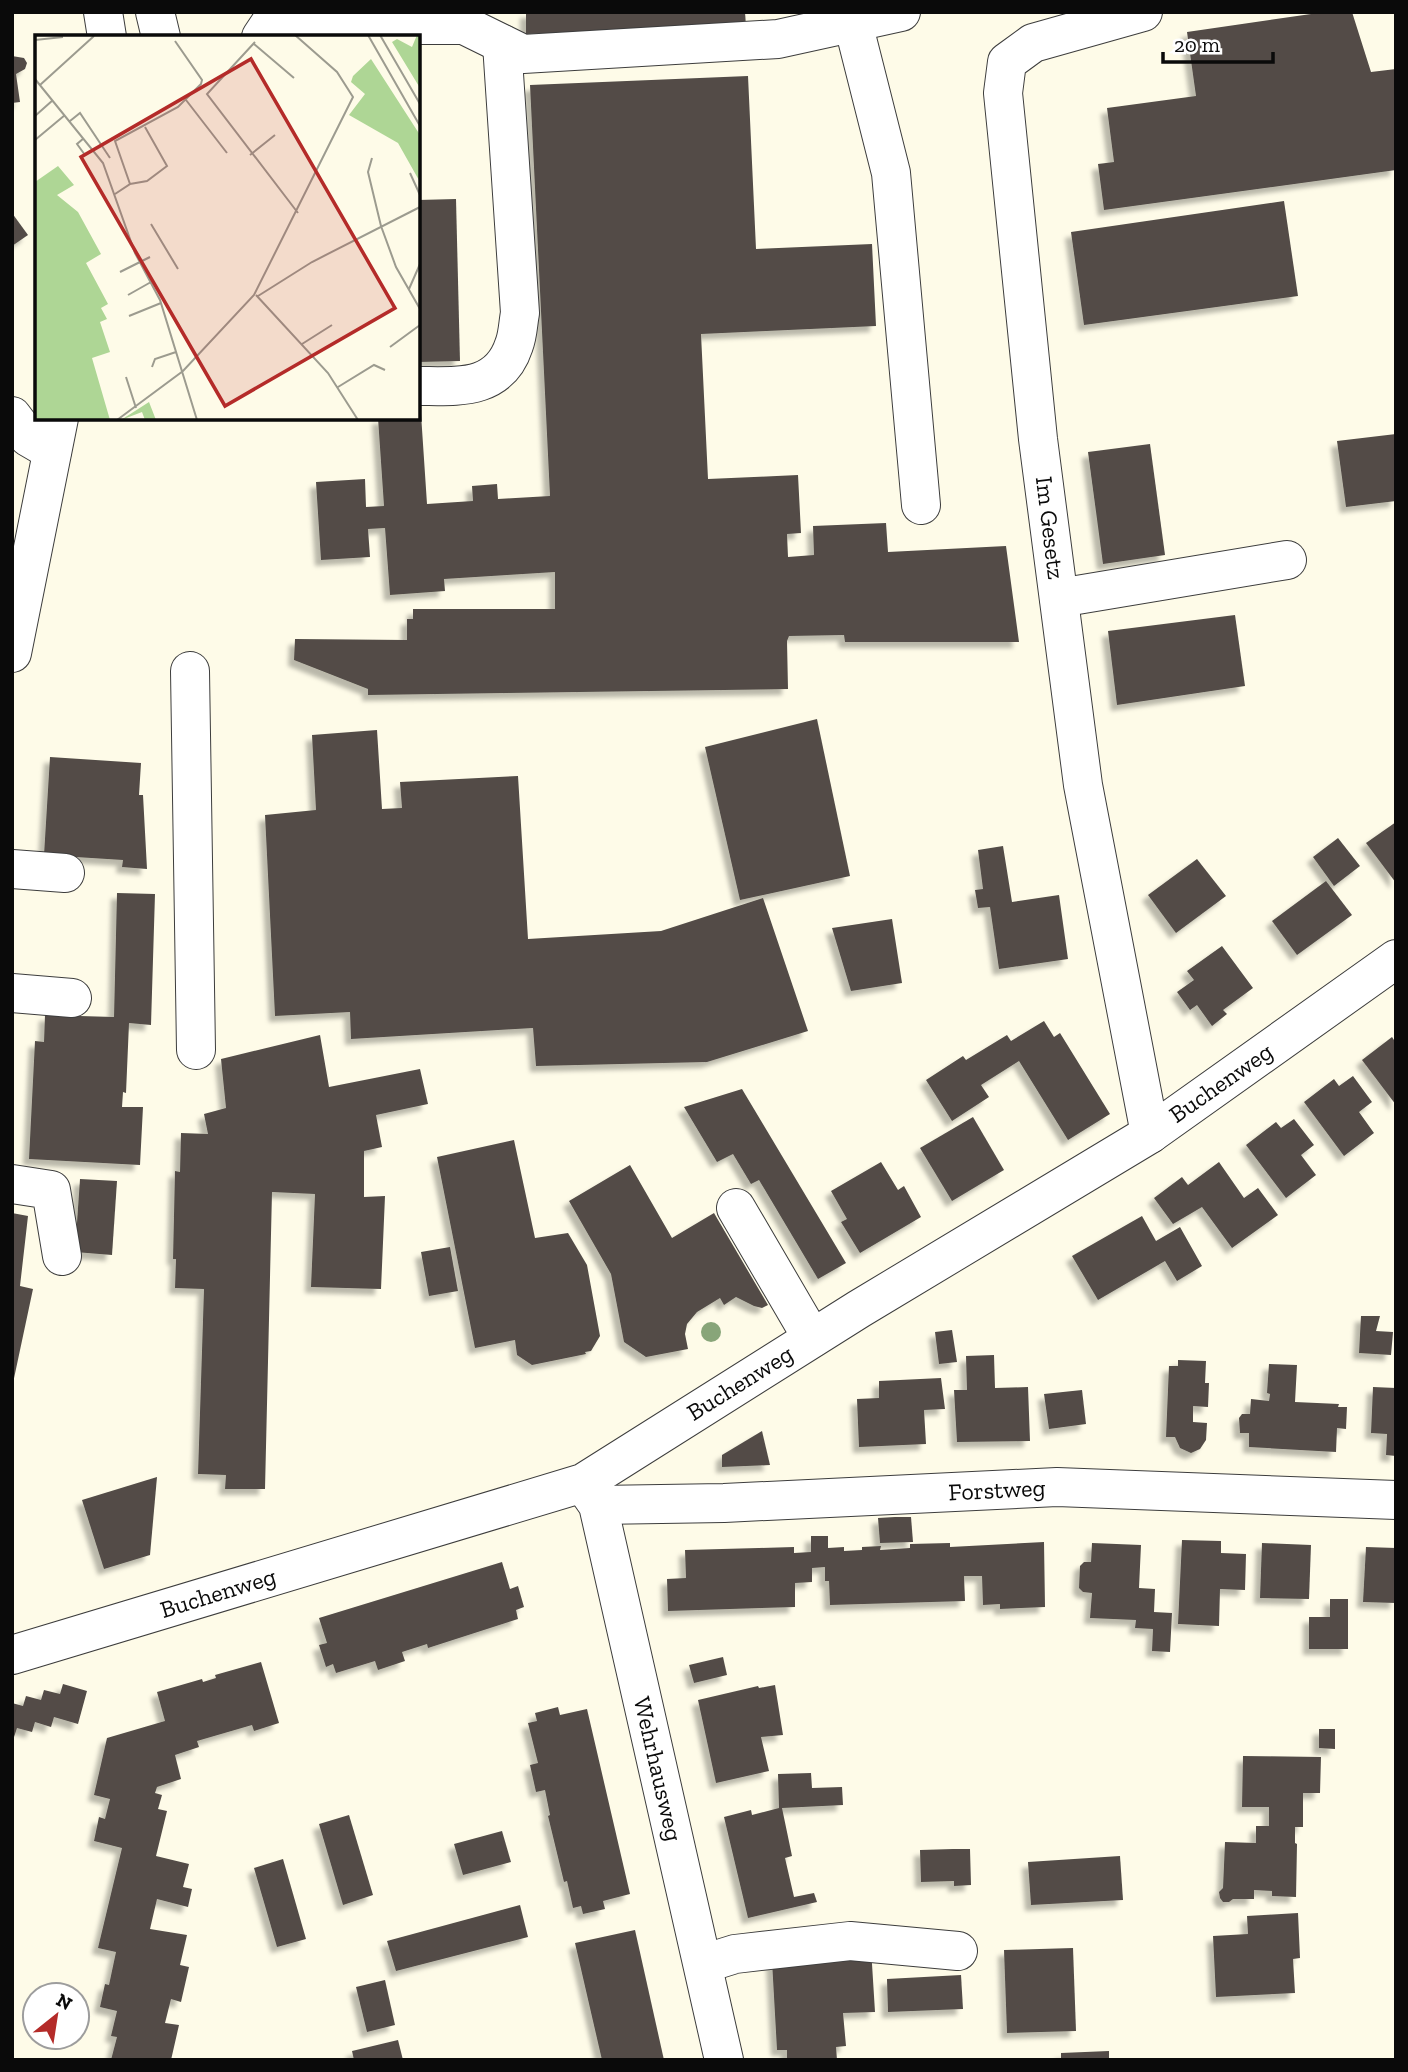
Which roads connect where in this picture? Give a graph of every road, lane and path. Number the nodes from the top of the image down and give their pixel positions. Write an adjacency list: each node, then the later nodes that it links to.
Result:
1 (103, 12): 6 (street)
2 (155, 12): 7 (street)
3 (901, 12): 5 (street)
4 (1143, 12): 15 (street, Im Gesetz)
5 (853, 23): 9 (street); 13 (street)
6 (107, 35)
7 (161, 35)
8 (262, 35): 9 (street)
9 (502, 44): 10 (street)
10 (420, 386)
11 (12, 416): 12 (street)
12 (56, 435): 16 (street)
13 (920, 505)
14 (1287, 559): 15 (street)
15 (1059, 598): 24 (street, Im Gesetz)
16 (12, 653)
17 (190, 671): 23 (street)
18 (12, 869): 19 (street)
19 (65, 873)
20 (1396, 959): 24 (street, Buchenweg)
21 (12, 993): 22 (street)
22 (72, 998)
23 (196, 1050)
24 (1150, 1134): 28 (street, Buchenweg)
25 (12, 1184): 27 (street)
26 (736, 1208): 28 (street)
27 (62, 1256)
28 (812, 1338): 29 (street, Buchenweg)
29 (590, 1494): 30 (street, Forstweg); 31 (street, Buchenweg); 33 (street, Wehrhausweg)
30 (1396, 1500)
31 (12, 1655)
32 (958, 1951): 33 (street)
33 (703, 1964): 34 (street, Wehrhausweg)
34 (724, 2060)

